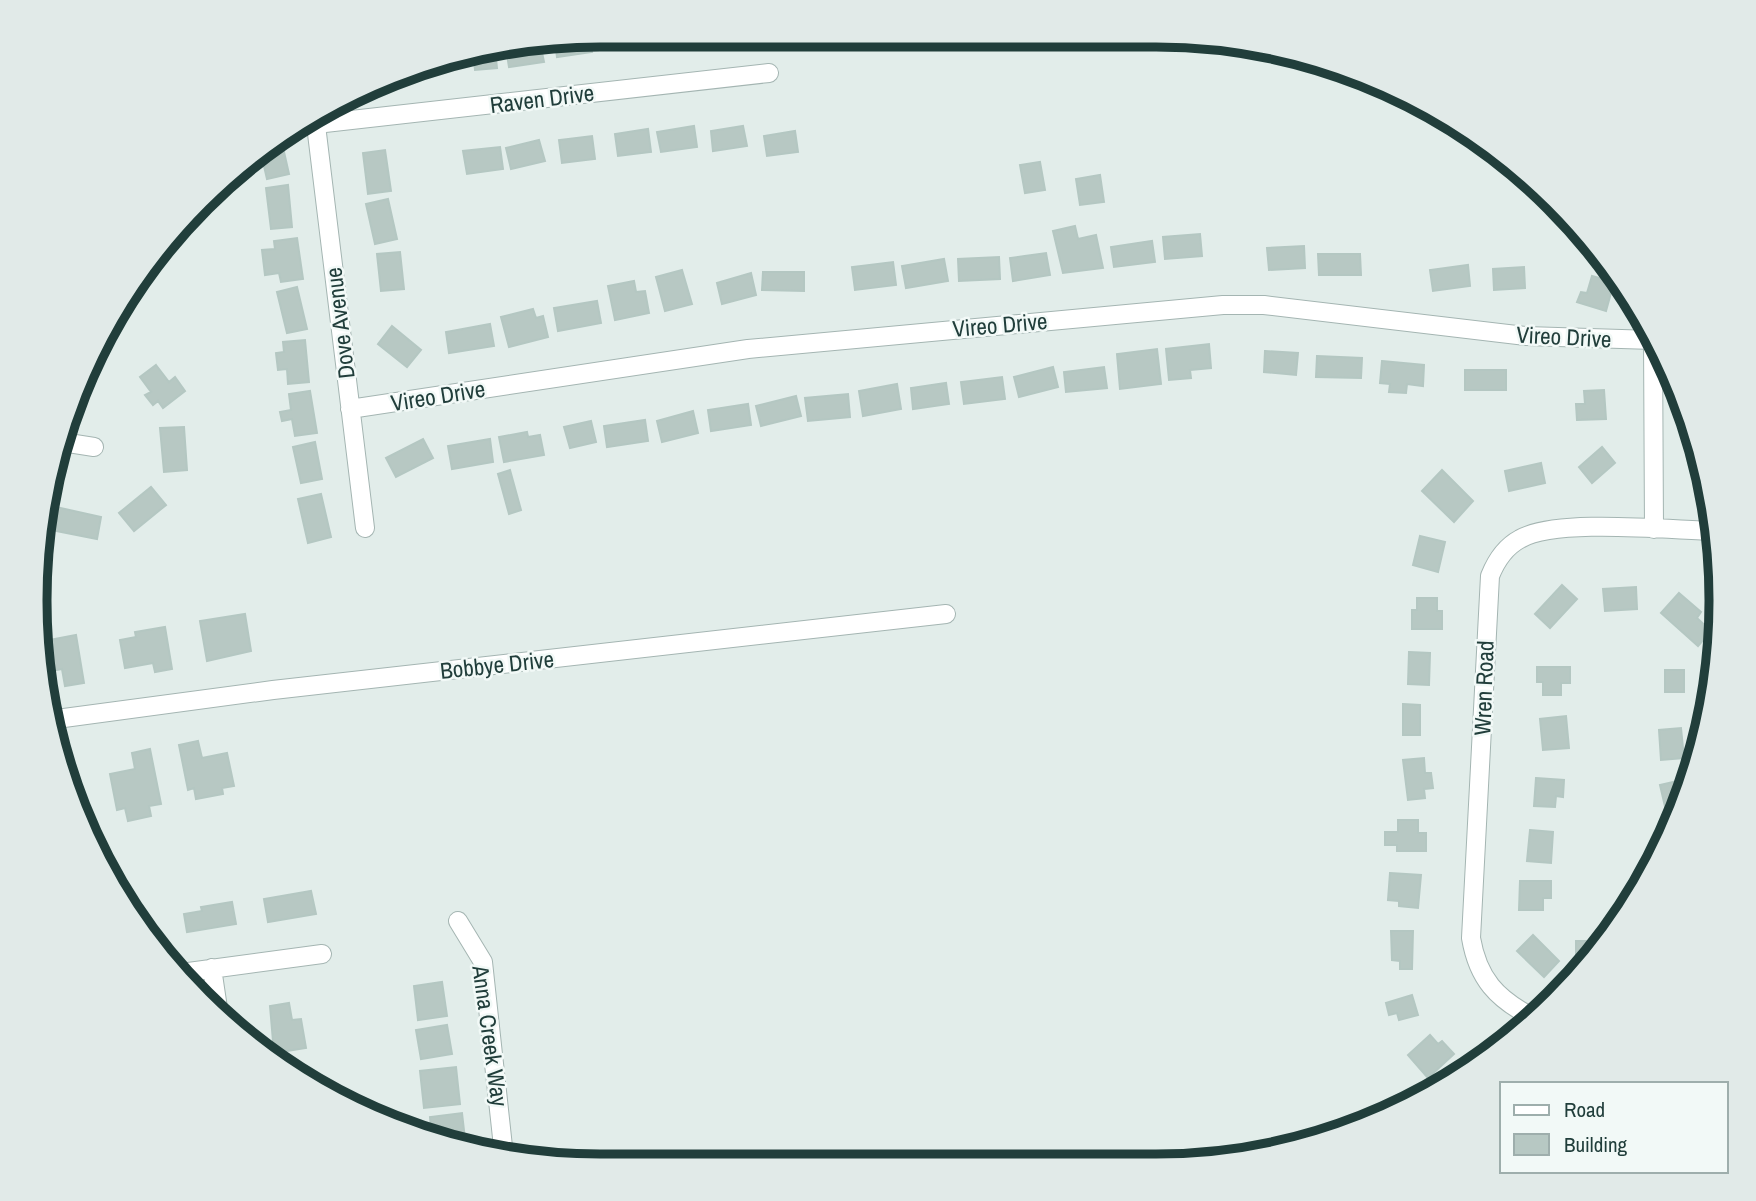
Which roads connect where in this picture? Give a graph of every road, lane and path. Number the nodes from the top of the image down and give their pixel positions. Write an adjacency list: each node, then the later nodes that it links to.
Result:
1 (769, 73): 2 (street, Raven Drive)
2 (329, 119)
3 (316, 126): 6 (street, Dove Avenue)
4 (1643, 339): 6 (street, Vireo Drive)
5 (1653, 358): 10 (street)
6 (350, 409): 9 (street, Dove Avenue)
7 (70, 443): 8 (street)
8 (94, 447)
9 (365, 528)
10 (1654, 529): 11 (street, Wren Road); 19 (street, Wren Road)
11 (1704, 531)
12 (946, 614): 13 (street, Bobbye Drive)
13 (60, 718)
14 (458, 921): 20 (street, Anna Creek Way)
15 (322, 954): 16 (street)
16 (212, 968): 17 (street); 18 (street)
17 (191, 971)
18 (217, 999)
19 (1524, 1013)
20 (503, 1145)

